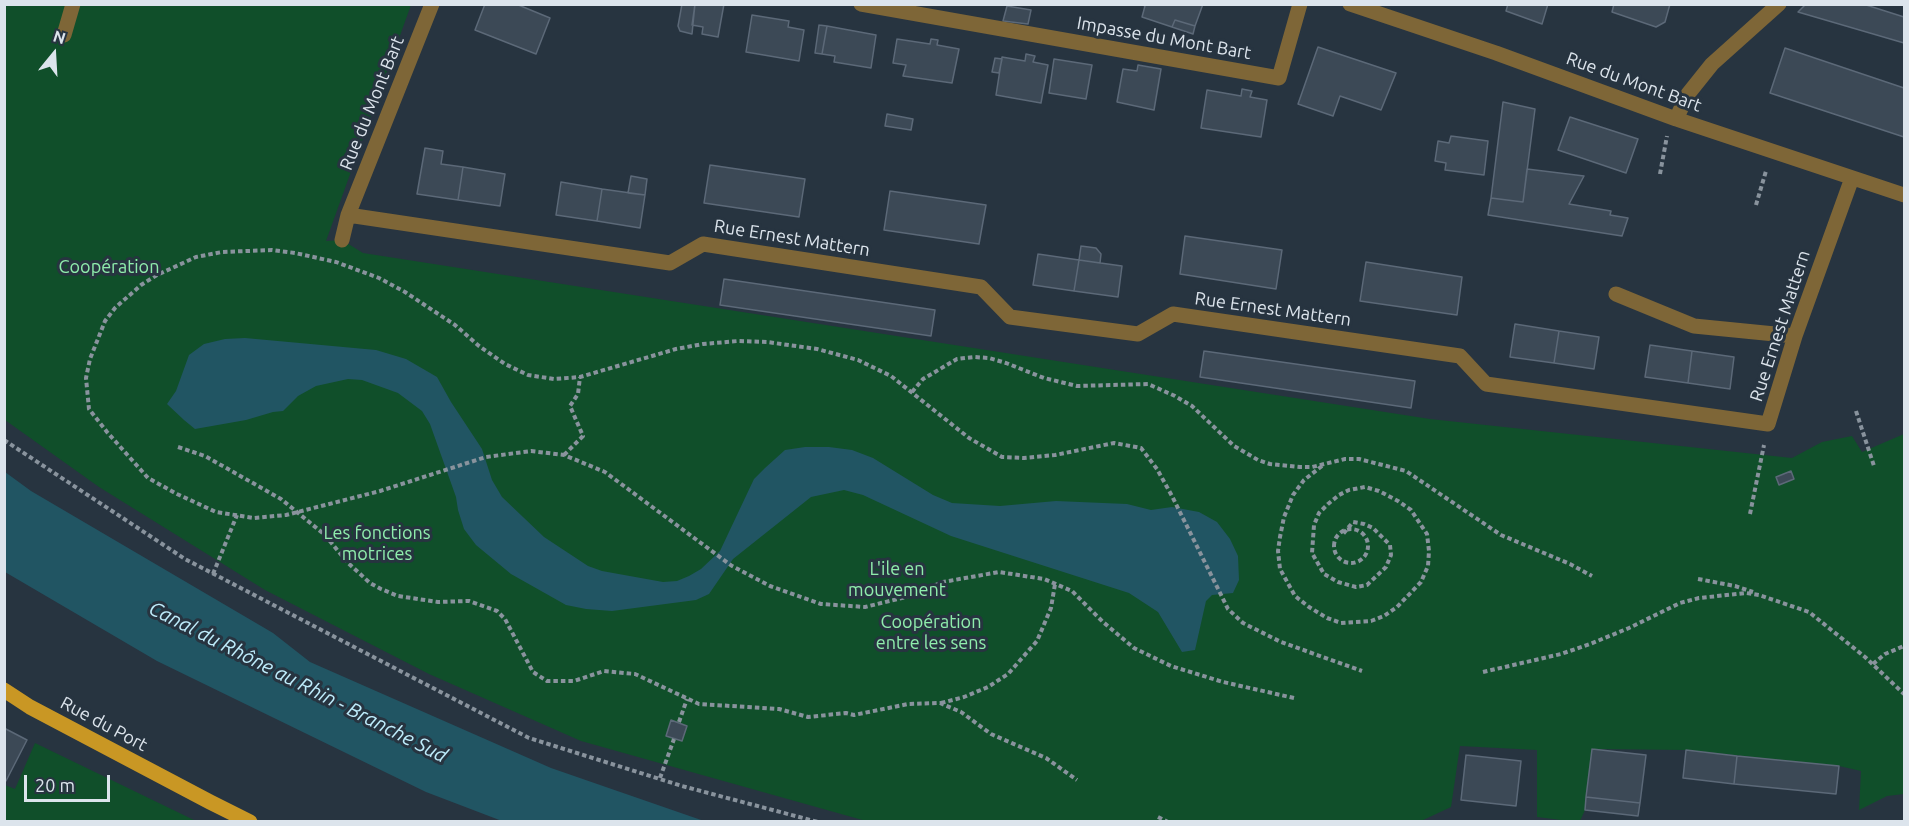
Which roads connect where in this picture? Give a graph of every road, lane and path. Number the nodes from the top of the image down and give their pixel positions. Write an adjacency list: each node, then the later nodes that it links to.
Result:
1 (73, 4): 7 (street)
2 (432, 4): 15 (street, Rue du Mont Bart)
3 (861, 4): 4 (street, Impasse du Mont Bart)
4 (1300, 4)
5 (1350, 4): 8 (street, Rue du Mont Bart)
6 (1779, 4): 8 (street)
7 (64, 35)
8 (1676, 119): 12 (street, Rue du Mont Bart)
9 (1667, 136): 11 (path)
10 (1767, 171): 14 (path)
11 (1660, 174)
12 (1852, 178): 13 (street, Rue du Mont Bart); 18 (street, Rue Ernest Mattern)
13 (1905, 195)
14 (1756, 205)
15 (348, 215): 16 (street, Rue du Mont Bart); 22 (street, Rue Ernest Mattern)
16 (342, 240)
17 (1616, 294): 18 (street)
18 (1795, 336): 22 (street, Rue Ernest Mattern)
19 (580, 377): 20 (path); 25 (path); 30 (path)
20 (912, 392): 26 (path); 39 (path)
21 (1856, 411): 27 (path)
22 (1768, 424): 29 (path)
23 (4, 440): 32 (path)
24 (178, 447): 28 (path)
25 (564, 455): 28 (path); 35 (path)
26 (1325, 463): 31 (path); 33 (path)
27 (1874, 466)
28 (297, 512): 30 (path); 44 (path)
29 (1750, 514)
30 (237, 515): 32 (path)
31 (1343, 532): 31 (path)
32 (213, 574): 48 (path)
33 (1592, 576)
34 (1698, 579): 36 (path)
35 (1055, 583): 43 (path); 45 (path)
36 (1759, 595): 38 (path); 40 (path)
37 (1905, 646): 38 (path)
38 (1872, 664): 42 (path)
39 (1362, 671)
40 (1483, 672)
41 (4, 690): 51 (main road, Rue du Port)
42 (1905, 694)
43 (1294, 698)
44 (687, 699): 45 (path); 46 (path)
45 (940, 703): 49 (path)
46 (679, 722)
47 (674, 739): 48 (path)
48 (660, 778): 52 (path)
49 (1077, 780)
50 (1158, 817): 53 (path)
51 (250, 822)
52 (818, 822)
53 (1168, 822)

